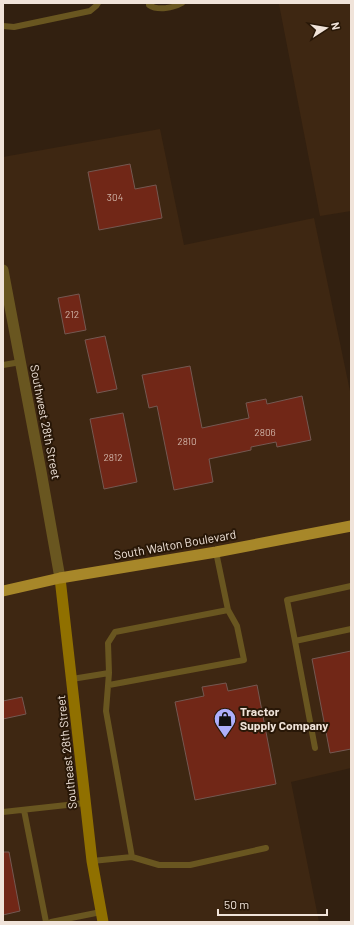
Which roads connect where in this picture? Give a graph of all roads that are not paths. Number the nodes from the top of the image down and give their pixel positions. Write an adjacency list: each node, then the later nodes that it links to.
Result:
1 (98, 3): 4 (lane)
2 (149, 3): 3 (lane)
3 (182, 3)
4 (3, 26)
5 (3, 270): 6 (street, Southwest 28th Street)
6 (21, 362): 7 (lane); 10 (street, Southwest 28th Street)
7 (3, 366)
8 (351, 526): 9 (main road, South Walton Boulevard)
9 (216, 552): 10 (main road, South Walton Boulevard); 13 (lane)
10 (60, 578): 12 (main road, South Walton Boulevard); 17 (main road, Southeast 28th Street)
11 (351, 586): 15 (lane)
12 (3, 591)
13 (228, 610): 16 (lane); 18 (lane)
14 (351, 629): 15 (lane)
15 (295, 641): 19 (lane)
16 (109, 673): 17 (lane); 18 (lane)
17 (72, 679): 20 (main road, Southeast 28th Street)
18 (109, 685): 24 (lane)
19 (315, 748)
20 (86, 803): 21 (lane); 25 (main road, Southeast 28th Street)
21 (24, 810): 22 (lane); 27 (lane)
22 (3, 812)
23 (266, 848): 24 (lane)
24 (132, 857): 25 (lane)
25 (92, 861): 26 (main road, Southeast 28th Street)
26 (102, 917): 28 (lane)
27 (46, 922)
28 (51, 922)

